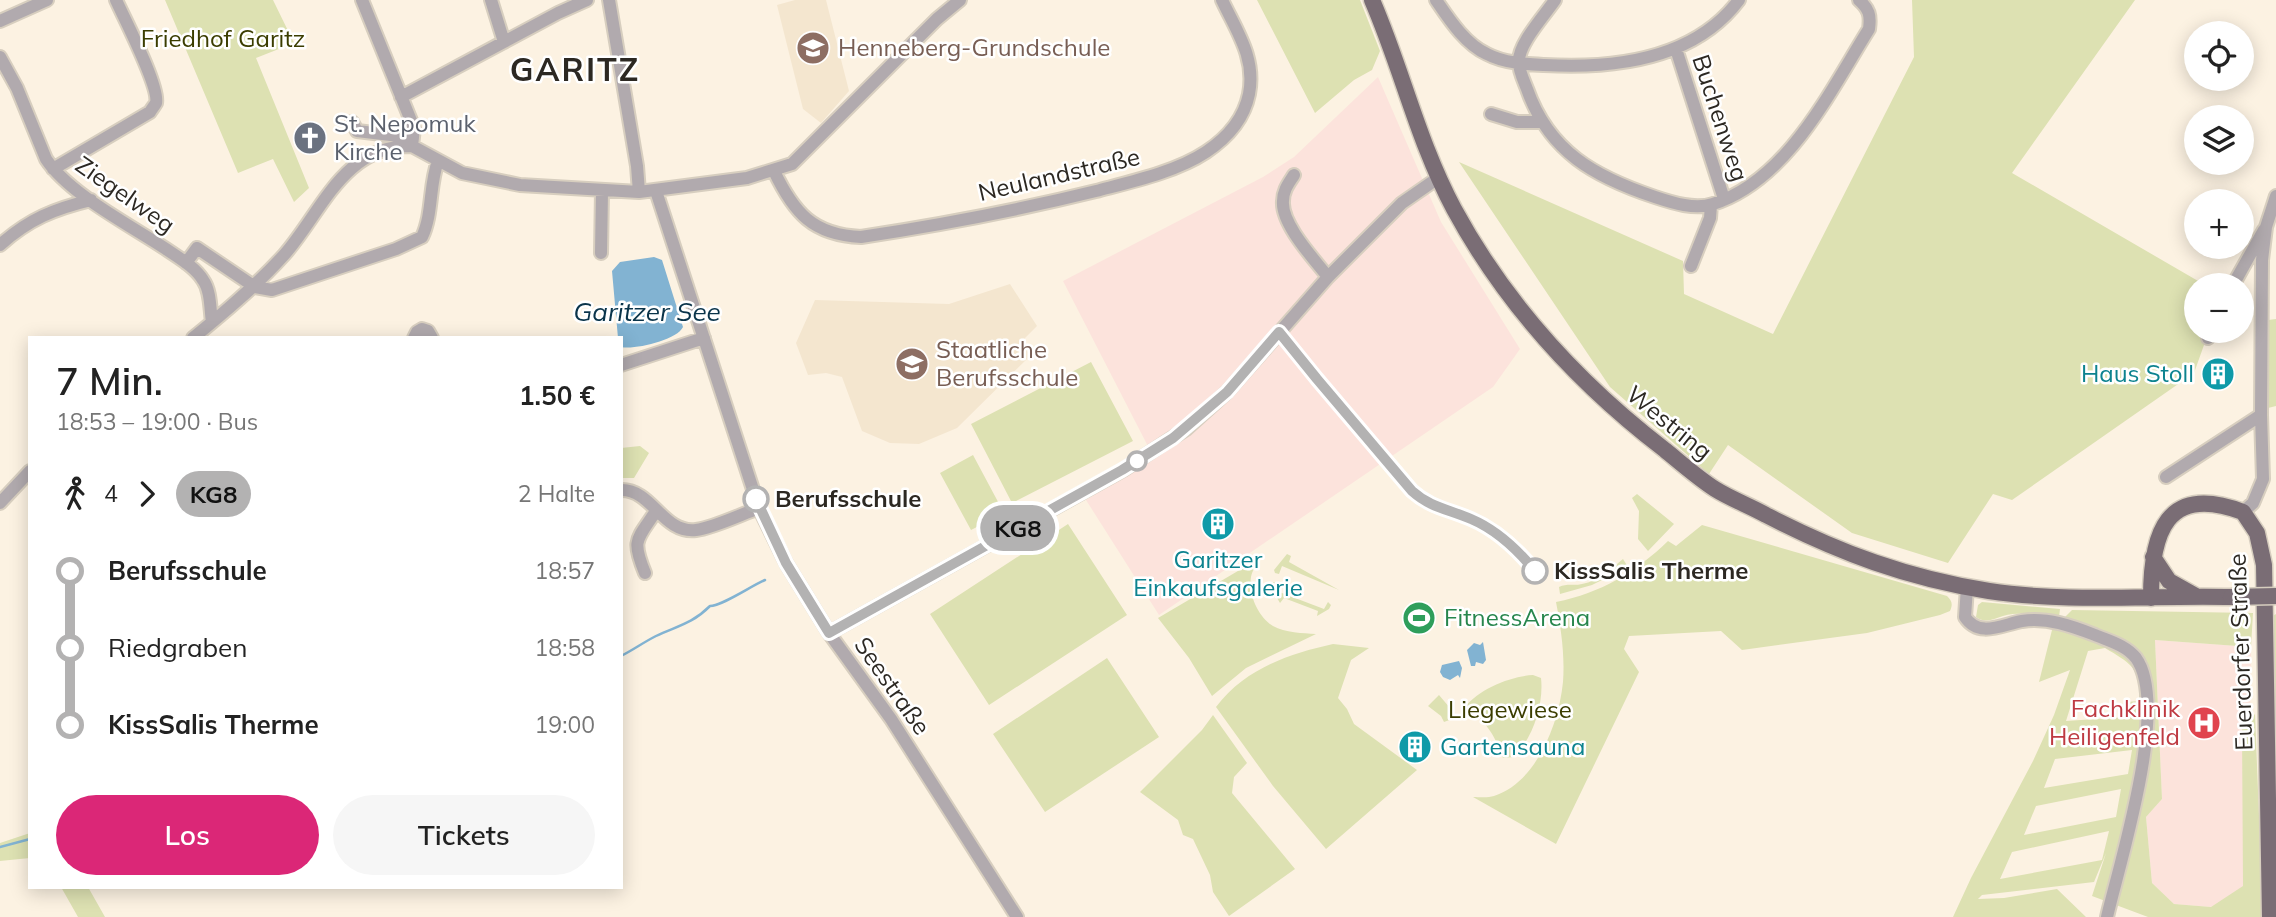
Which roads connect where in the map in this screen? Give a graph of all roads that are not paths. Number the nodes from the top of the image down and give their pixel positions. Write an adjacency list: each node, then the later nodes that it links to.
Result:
1 (47, 0): 14 (street)
2 (116, 0): 25 (street)
3 (362, 0): 19 (street)
4 (491, 0): 15 (street)
5 (587, 0): 15 (street)
6 (609, 0): 31 (street)
7 (960, 0): 26 (street)
8 (1222, 0): 26 (street, Neulandstraße)
9 (1372, 0): 28 (main road, Westring)
10 (1436, 0): 18 (street)
11 (1555, 0): 18 (street)
12 (1739, 0): 16 (street)
13 (1863, 4): 33 (street)
14 (0, 20)
15 (503, 42): 19 (street)
16 (1676, 49): 18 (street); 33 (street, Buchenweg)
17 (0, 57): 25 (street, Ziegelweg)
18 (1518, 63): 22 (street)
19 (401, 97): 23 (street)
20 (1491, 114): 22 (street)
21 (352, 122): 23 (street)
22 (1541, 122): 35 (street)
23 (412, 146): 24 (street); 43 (street)
24 (438, 161): 29 (street); 43 (street)
25 (53, 169): 34 (street, Ziegelweg)
26 (774, 171): 30 (street)
27 (1294, 175): 42 (street)
28 (1438, 178): 42 (street); 60 (main road, Westring)
29 (602, 191): 31 (street); 38 (street)
30 (656, 191): 31 (street); 48 (street, Seestraße)
31 (639, 192)
32 (2276, 196): 36 (street)
33 (1724, 199): 35 (street)
34 (92, 200): 37 (street); 39 (street, Ziegelweg)
35 (1710, 205): 40 (street, Buchenweg)
36 (2266, 227): 41 (street); 50 (street)
37 (0, 245)
38 (601, 253)
39 (186, 263): 43 (street); 44 (street, Ziegelweg)
40 (1690, 266)
41 (2241, 273)
42 (1328, 277): 64 (street)
43 (255, 287): 44 (street)
44 (212, 322): 45 (street)
45 (194, 336)
46 (415, 336): 47 (street)
47 (431, 336)
48 (704, 338): 49 (street); 55 (street, Seestraße)
49 (623, 364)
50 (2261, 415): 52 (street); 57 (street)
51 (28, 473): 54 (street)
52 (2166, 477)
53 (623, 490): 56 (street)
54 (0, 503)
55 (759, 508): 56 (street); 64 (street, Seestraße)
56 (656, 511): 59 (street)
57 (2243, 512): 58 (main road); 67 (main road, Euerdorfer Straße)
58 (2153, 556): 62 (main road); 63 (main road)
59 (645, 573)
60 (1967, 587): 63 (main road, Westring); 66 (street)
61 (2276, 596): 62 (main road, Westring, bridge)
62 (2199, 597): 63 (main road, Westring)
63 (2151, 598)
64 (829, 633): 65 (street, Seestraße)
65 (1017, 917)
66 (2107, 917)
67 (2270, 917)

